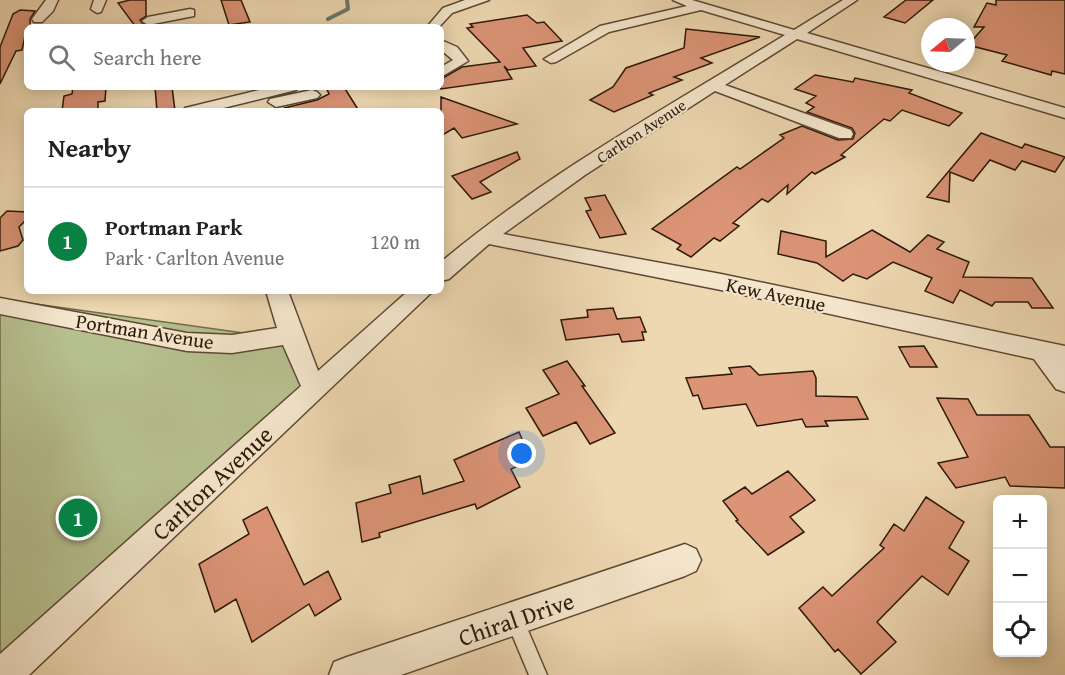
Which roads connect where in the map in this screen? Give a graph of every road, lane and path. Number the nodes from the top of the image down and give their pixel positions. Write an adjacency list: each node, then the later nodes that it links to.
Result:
1 (52, 0): 7 (street)
2 (483, 0): 10 (street)
3 (679, 0): 6 (street)
4 (851, 0): 11 (street, Carlton Avenue)
5 (188, 6): 8 (street); 9 (street)
6 (700, 7): 11 (street); 13 (street)
7 (38, 19)
8 (148, 21)
9 (193, 24)
10 (434, 24)
11 (793, 36): 15 (street, Carlton Avenue); 21 (street)
12 (444, 46): 14 (street)
13 (551, 59)
14 (444, 71)
15 (712, 85): 22 (street); 23 (street, Carlton Avenue)
16 (213, 90): 19 (street)
17 (280, 90): 19 (street)
18 (312, 94): 20 (street)
19 (219, 107)
20 (249, 108)
21 (1065, 113)
22 (845, 134)
23 (485, 237): 24 (street, Carlton Avenue); 29 (street, Kew Avenue)
24 (444, 271)
25 (278, 294): 28 (street)
26 (419, 294): 31 (street, Carlton Avenue)
27 (0, 306): 28 (street, Portman Avenue)
28 (291, 335): 31 (street)
29 (1053, 353): 30 (street)
30 (1065, 382)
31 (315, 389): 34 (street, Carlton Avenue)
32 (685, 560): 33 (street, Chiral Drive)
33 (515, 620): 35 (street, Chiral Drive); 36 (lane)
34 (3, 675)
35 (347, 675)
36 (538, 675)

